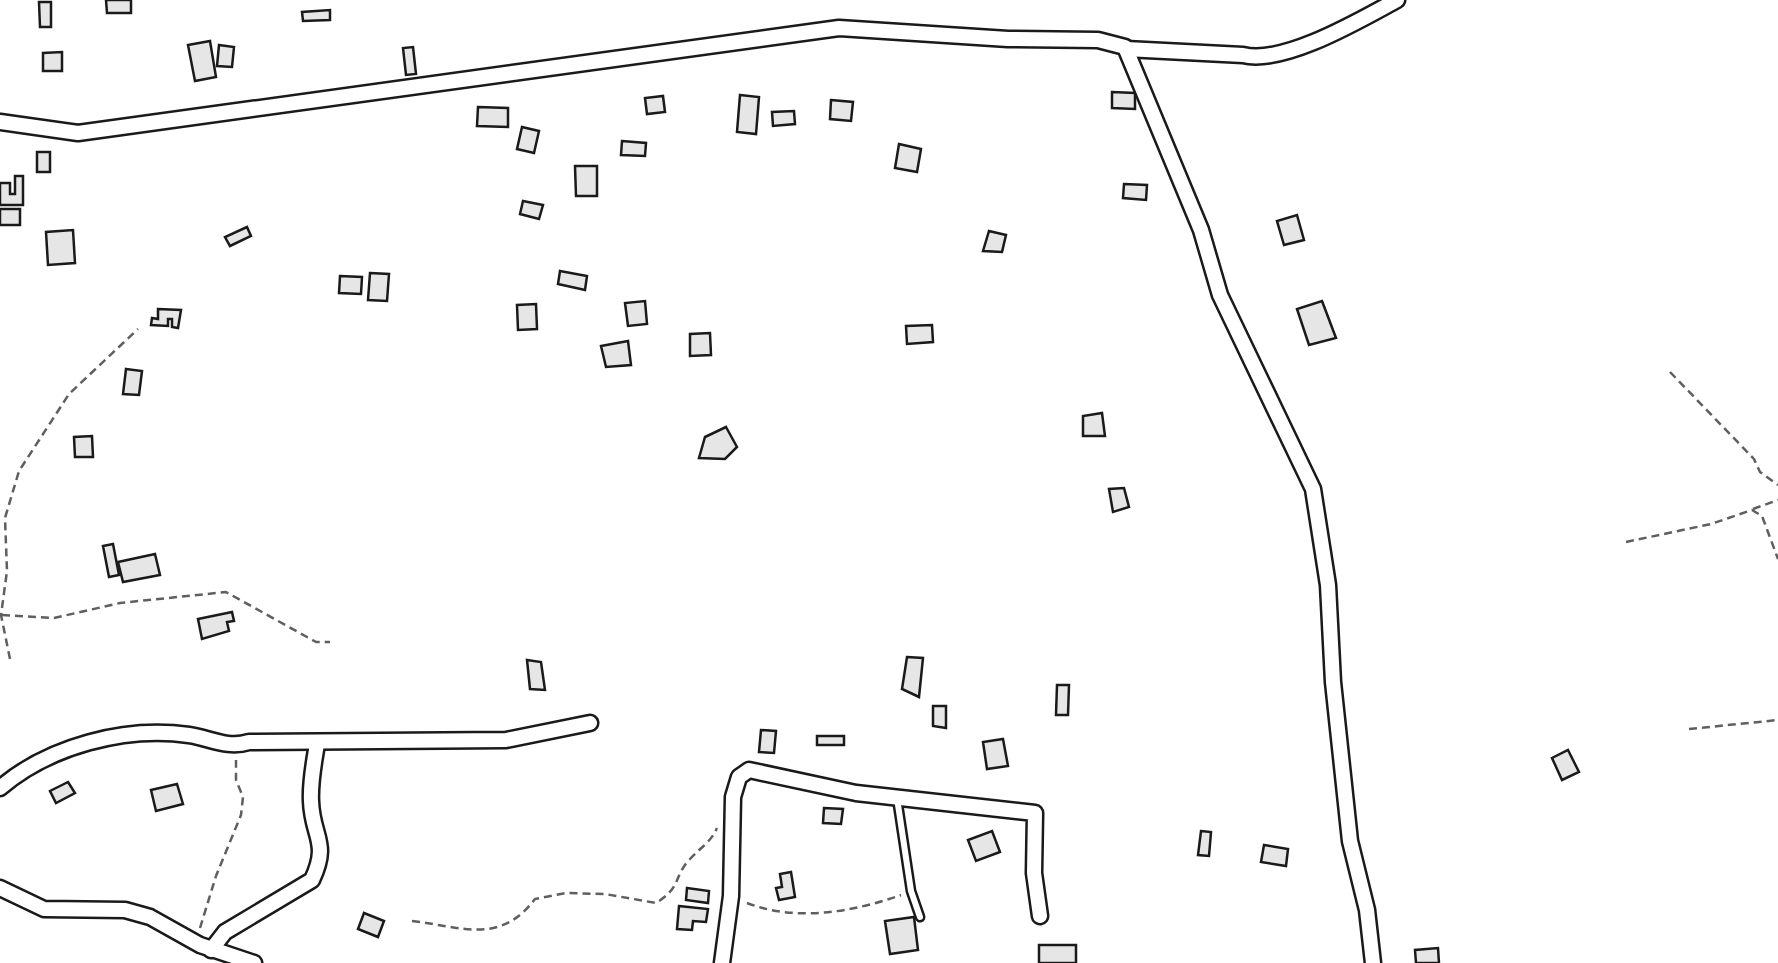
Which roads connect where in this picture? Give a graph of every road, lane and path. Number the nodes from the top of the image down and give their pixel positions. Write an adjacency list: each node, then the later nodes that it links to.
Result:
1 (1398, 0): 2 (street)
2 (1126, 50): 3 (street); 32 (street)
3 (0, 122)
4 (138, 330): 9 (path)
5 (1670, 372): 6 (path)
6 (1778, 484)
7 (1778, 500): 8 (path)
8 (1752, 510): 10 (path); 11 (path)
9 (2, 517): 12 (path)
10 (1626, 542)
11 (1778, 560)
12 (1, 615): 13 (path); 14 (path)
13 (330, 642)
14 (10, 659)
15 (1778, 720): 17 (path)
16 (590, 722): 19 (street)
17 (1689, 729)
18 (242, 744): 19 (street); 20 (street); 29 (path)
19 (317, 744): 29 (street)
20 (0, 788)
21 (897, 797): 24 (lane); 25 (street); 26 (street)
22 (718, 825): 28 (path)
23 (0, 888): 29 (street)
24 (911, 891): 25 (path); 27 (lane)
25 (731, 896): 31 (street)
26 (1040, 916)
27 (920, 917)
28 (412, 921)
29 (206, 947): 30 (street)
30 (254, 963)
31 (722, 963)
32 (1373, 963)

